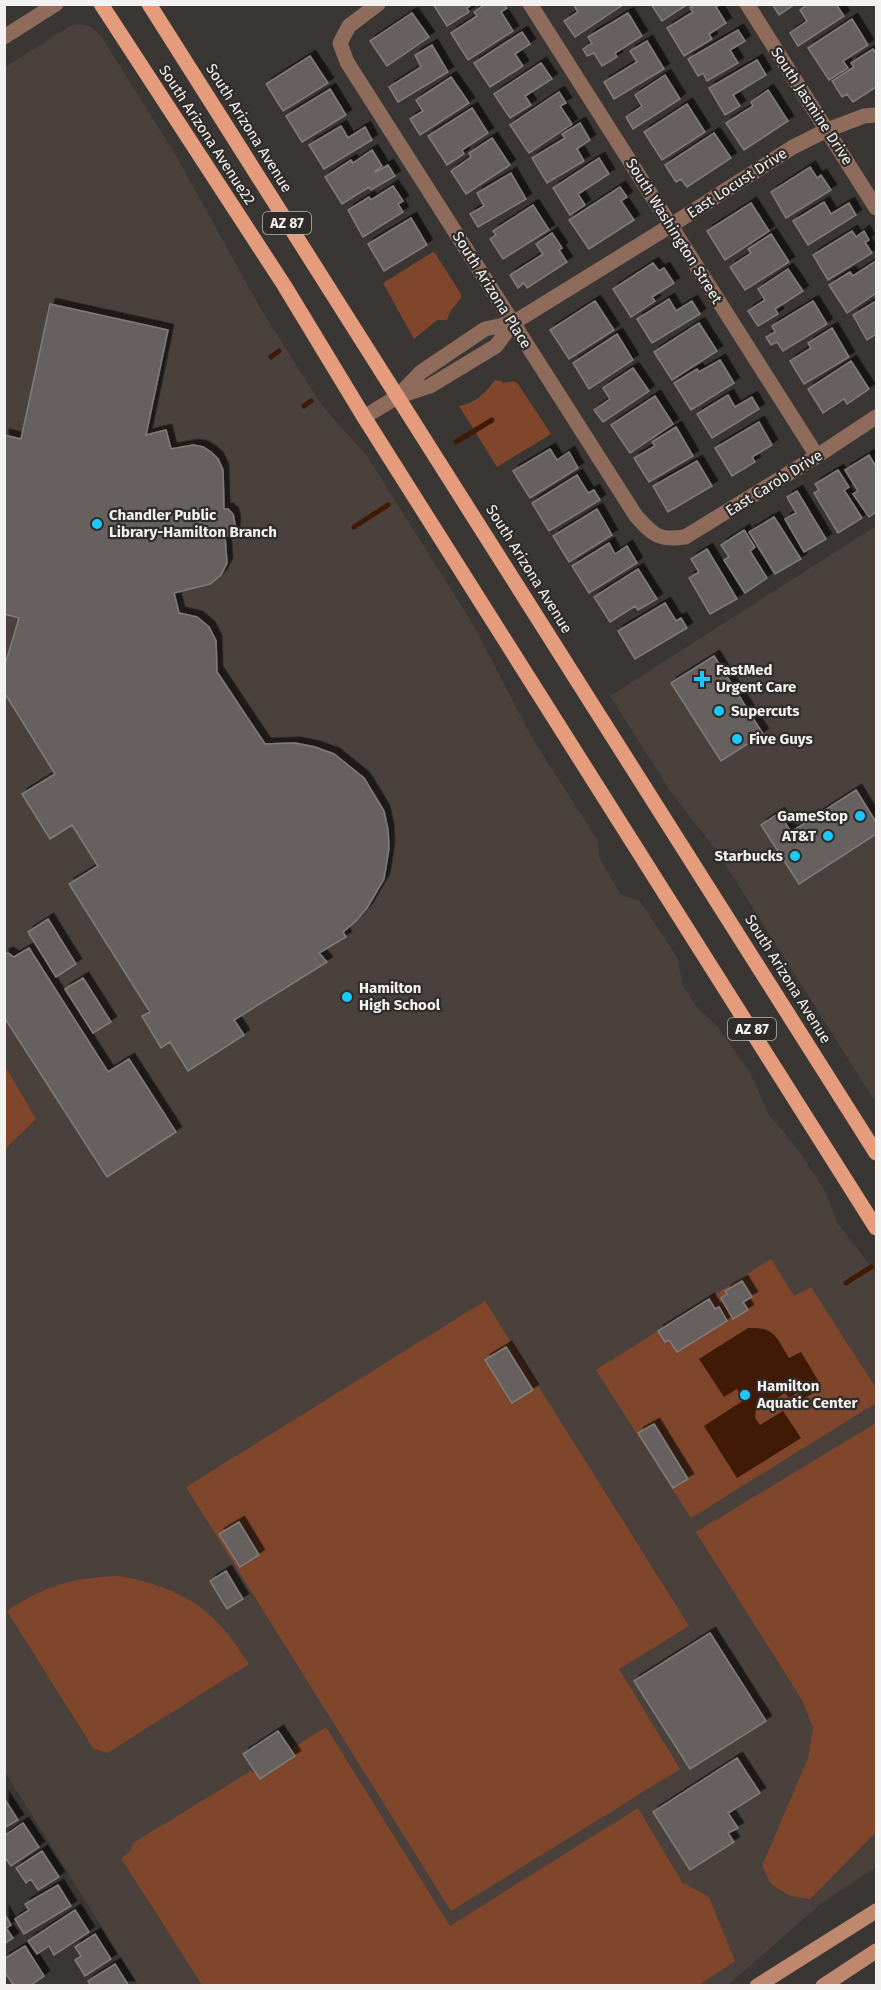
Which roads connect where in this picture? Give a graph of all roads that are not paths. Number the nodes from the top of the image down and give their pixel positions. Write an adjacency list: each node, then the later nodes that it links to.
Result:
1 (56, 4): 7 (street)
2 (101, 4): 14 (main road, South Arizona Avenue22 / AZ 87)
3 (149, 4): 13 (main road, South Arizona Avenue / AZ 87)
4 (378, 4): 12 (street, South Arizona Place)
5 (530, 4): 11 (street, South Washington Street)
6 (747, 4): 9 (street, South Jasmine Drive)
7 (4, 38)
8 (876, 115): 9 (street, East Locust Drive)
9 (827, 130): 10 (street, South Jasmine Drive); 11 (street, East Locust Drive)
10 (876, 208)
11 (670, 226): 12 (street, East Locust Drive); 16 (street, South Washington Street)
12 (513, 323): 13 (street, East Locust Drive); 17 (street, South Arizona Place)
13 (397, 397): 14 (street, East Locust Drive); 18 (main road, South Arizona Avenue / AZ 87)
14 (364, 417): 19 (main road, AZ 87)
15 (876, 417): 16 (street, East Carob Drive)
16 (817, 456): 17 (street, East Carob Drive)
17 (668, 540)
18 (876, 1153)
19 (876, 1228)
20 (876, 1911): 22 (main road)
21 (876, 1951): 23 (main road)
22 (757, 1986)
23 (824, 1986)

